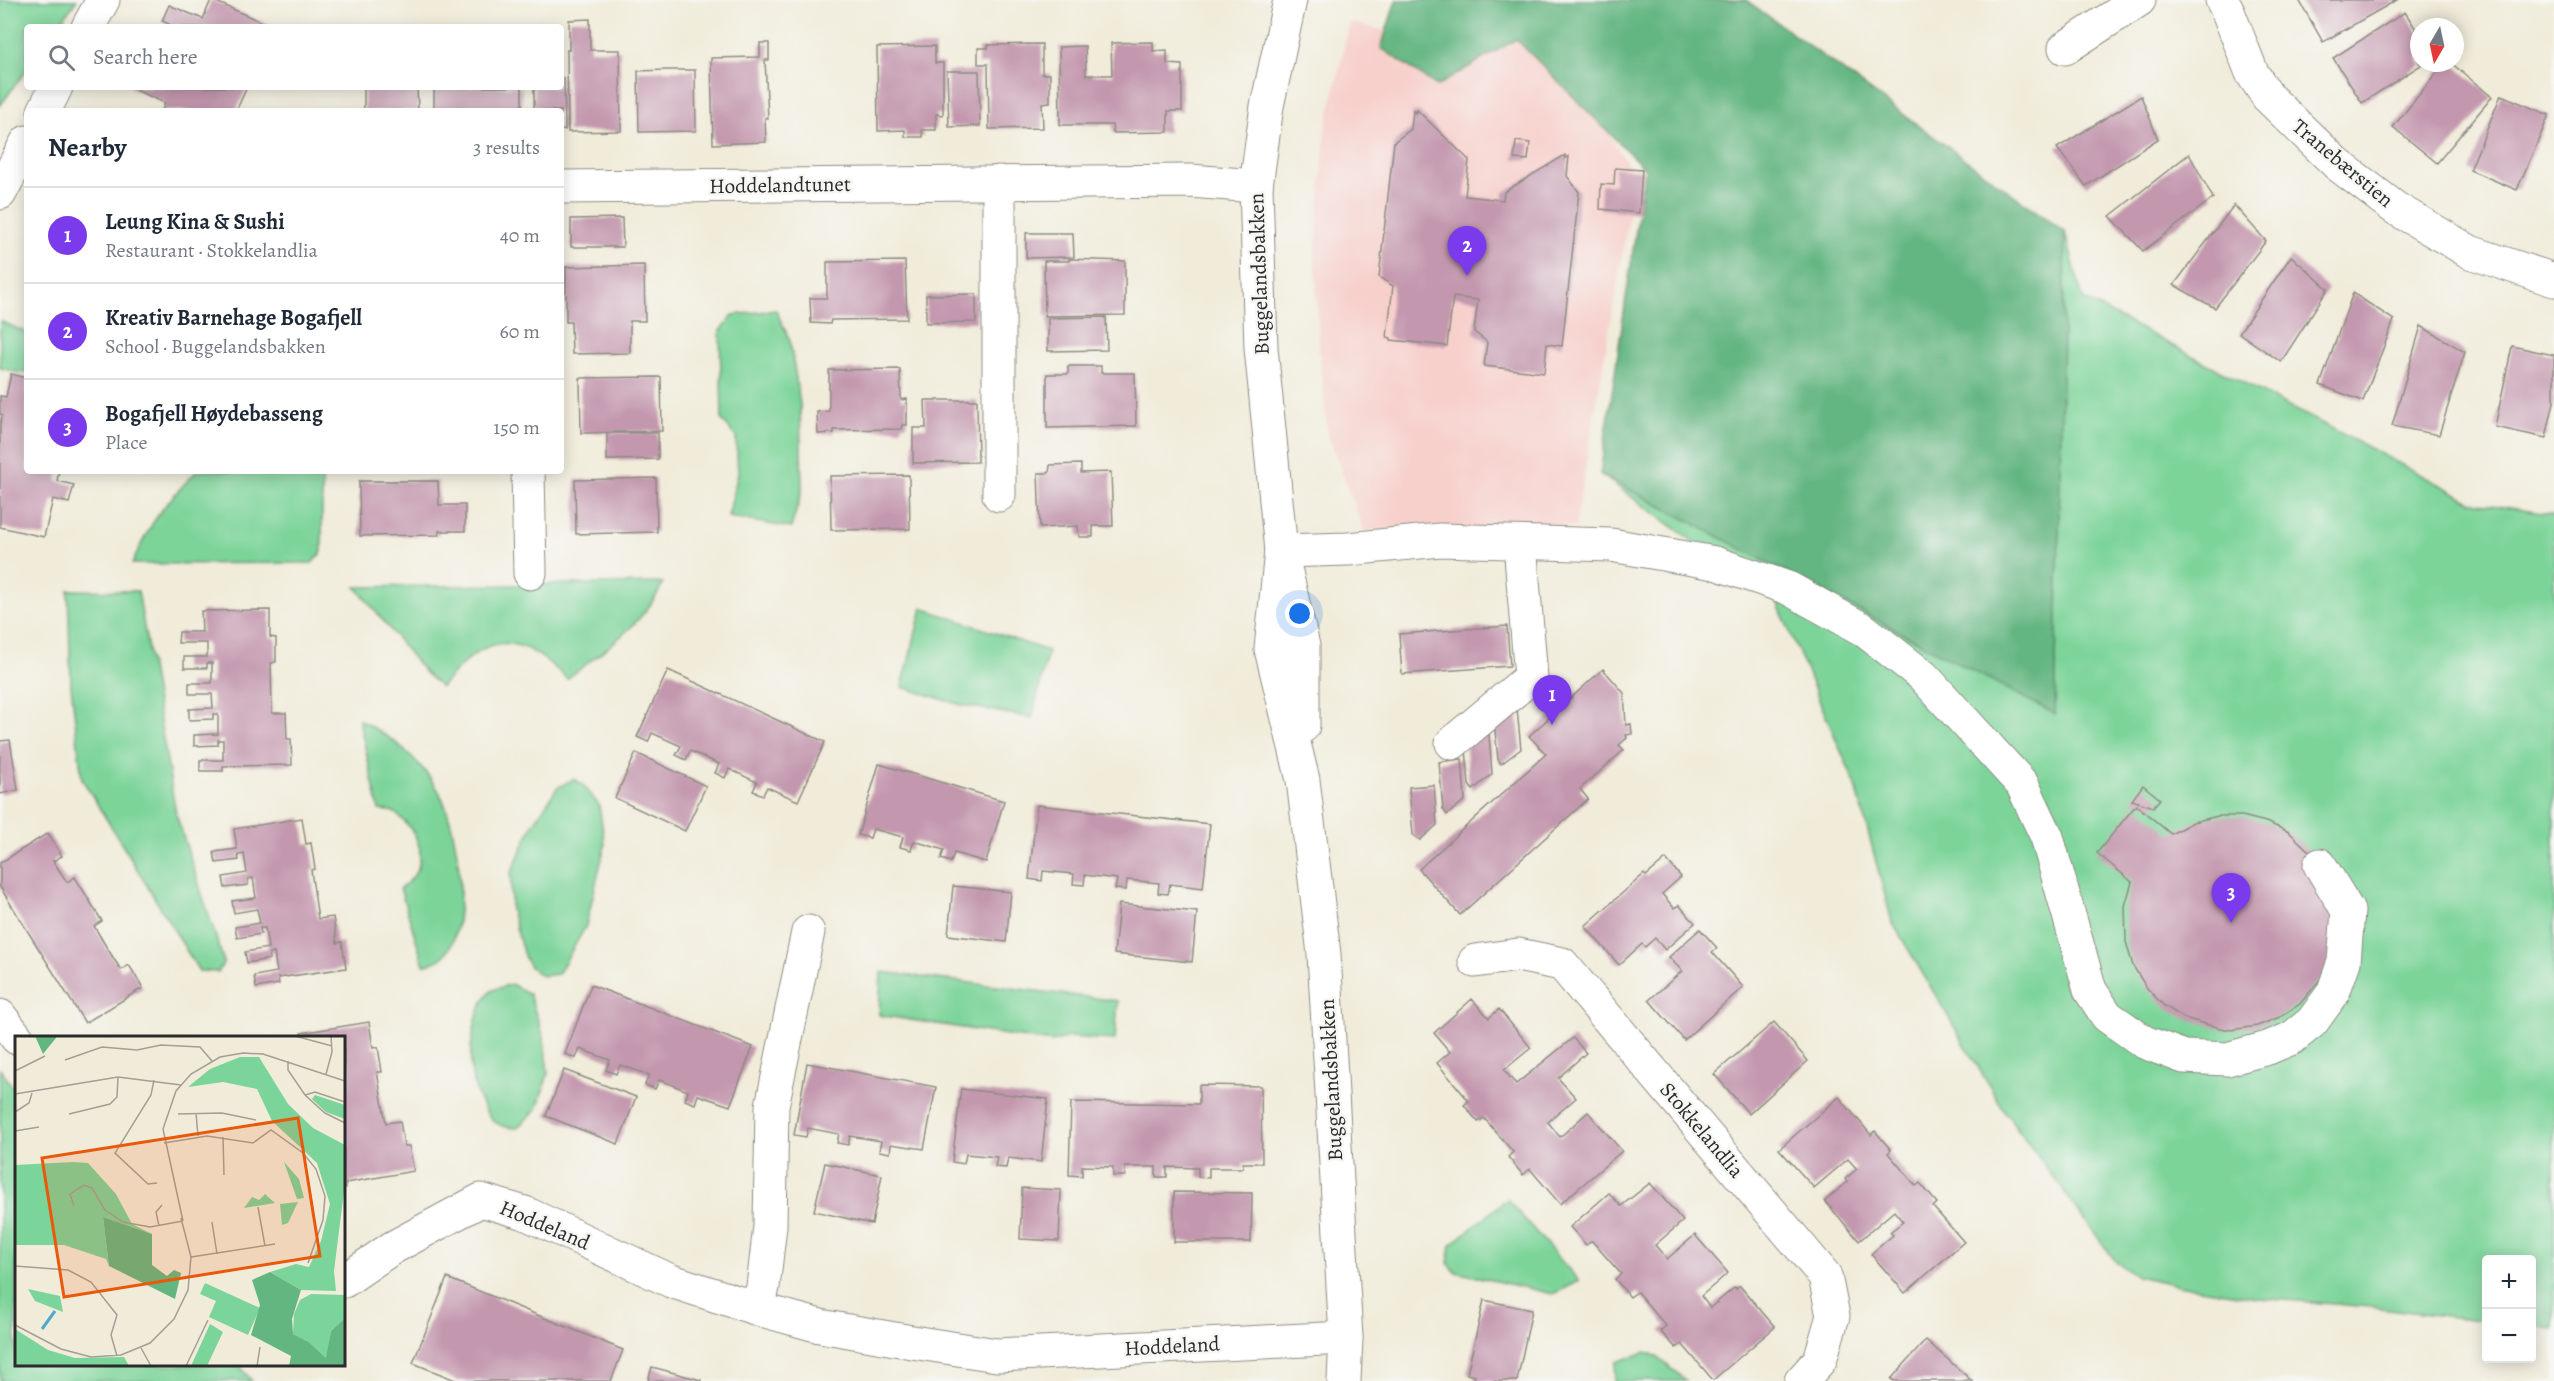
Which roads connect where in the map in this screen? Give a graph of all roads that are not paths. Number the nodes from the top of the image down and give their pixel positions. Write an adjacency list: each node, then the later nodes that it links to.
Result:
1 (103, 0): 5 (street)
2 (1290, 0): 11 (street, Buggelandsbakken)
3 (2139, 0): 6 (street)
4 (2222, 0): 14 (street, Tranebærstien)
5 (90, 24)
6 (2065, 48)
7 (54, 90): 8 (street)
8 (46, 108)
9 (24, 148): 13 (street)
10 (999, 182): 11 (street, Hoddelandtunet); 12 (street, Hoddelandtunet); 16 (street)
11 (1256, 186): 18 (street, Buggelandsbakken)
12 (564, 187)
13 (0, 193)
14 (2554, 280)
15 (528, 474): 19 (street)
16 (999, 495)
17 (1520, 544): 18 (street); 20 (street); 21 (street)
18 (1281, 551): 28 (street, Buggelandsbakken)
19 (530, 573)
20 (1452, 743)
21 (2320, 865)
22 (808, 932): 27 (street)
23 (1475, 961): 31 (street, Stokkelandlia)
24 (0, 1016): 25 (street)
25 (15, 1036)
26 (345, 1280): 27 (street, Hoddeland)
27 (758, 1309): 29 (street, Hoddeland)
28 (1346, 1338): 29 (street, Hoddeland); 30 (street, Buggelandsbakken)
29 (997, 1368)
30 (1344, 1381)
31 (1801, 1381)

